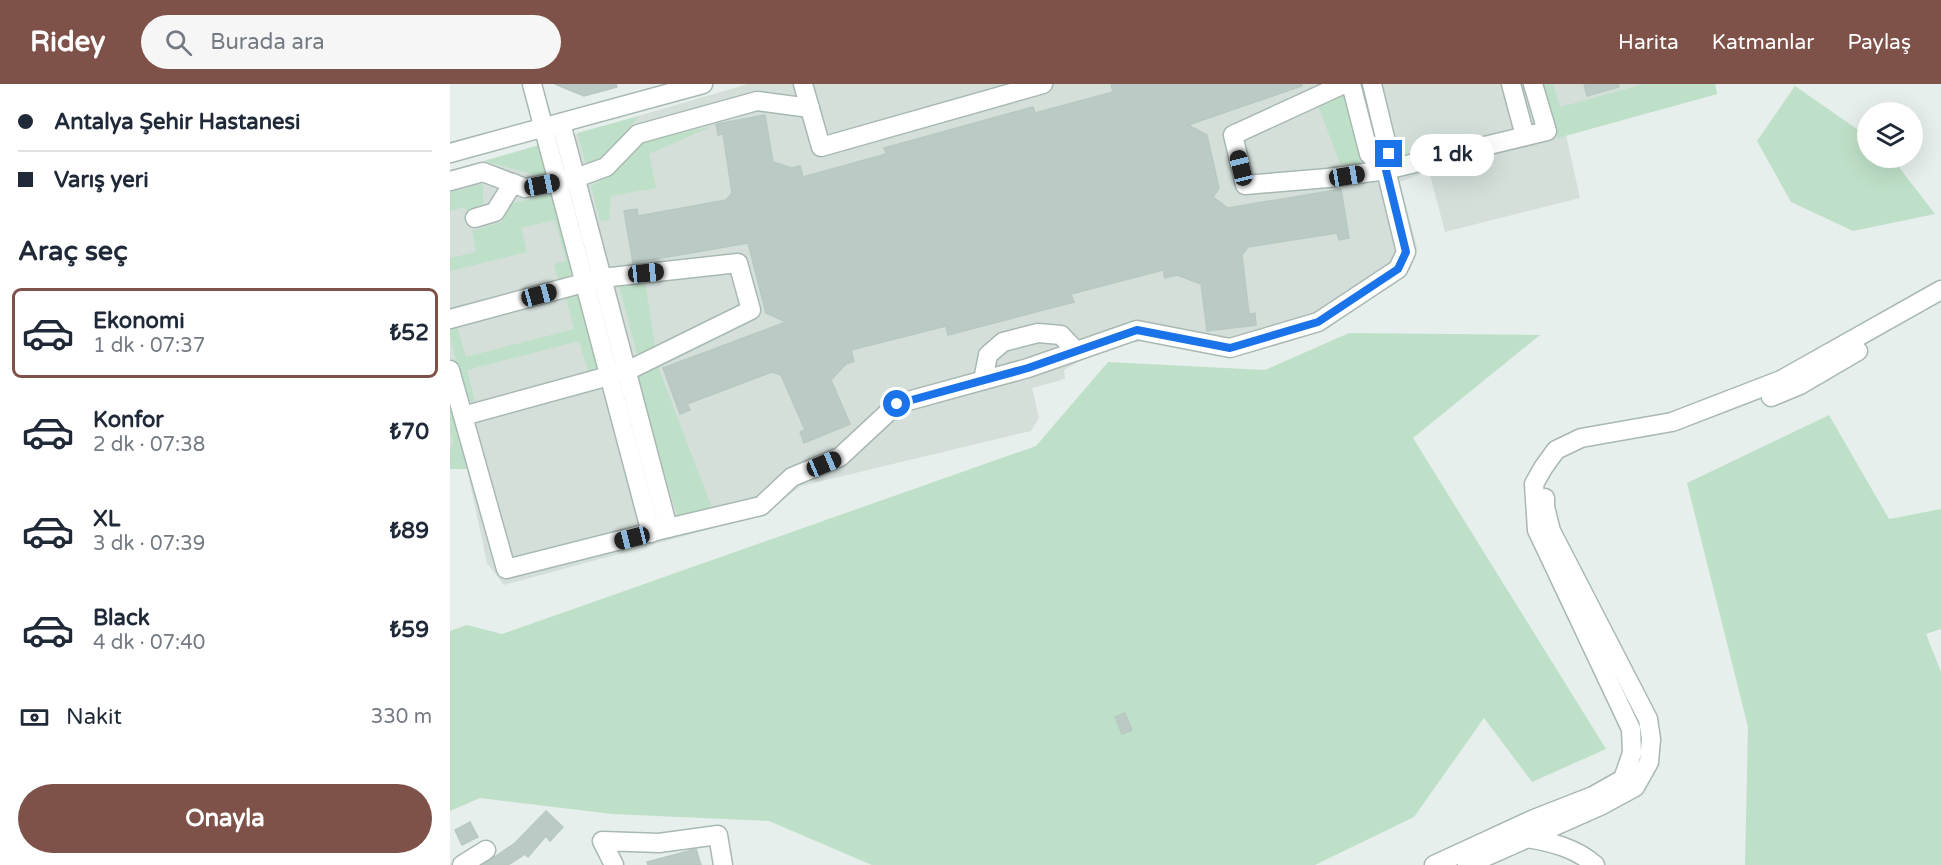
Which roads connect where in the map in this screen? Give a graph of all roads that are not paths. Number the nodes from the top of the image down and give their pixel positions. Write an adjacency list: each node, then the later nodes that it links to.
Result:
1 (532, 84): 12 (street)
2 (544, 84): 12 (street)
3 (704, 84): 12 (street)
4 (803, 84): 11 (street)
5 (1043, 84): 11 (street)
6 (1344, 84): 15 (street)
7 (1351, 84): 15 (street)
8 (1372, 84): 15 (street)
9 (1511, 84): 13 (street)
10 (1533, 84): 13 (street)
11 (810, 108): 16 (street)
12 (552, 125): 14 (street); 16 (street)
13 (1525, 136): 15 (street)
14 (450, 153)
15 (1386, 170): 24 (street)
16 (567, 180): 18 (street); 20 (street)
17 (450, 181): 18 (street)
18 (513, 183): 19 (street)
19 (475, 218)
20 (593, 280): 23 (street); 26 (street); 26 (street)
21 (1941, 290): 35 (street)
22 (1941, 302): 30 (street)
23 (450, 319)
24 (1076, 351): 27 (street); 27 (street)
25 (450, 370): 28 (street)
26 (618, 374): 28 (street); 29 (street)
27 (983, 380): 29 (street)
28 (463, 416): 29 (street)
29 (660, 530)
30 (1527, 838): 36 (street); 37 (street)
31 (486, 850): 32 (street)
32 (462, 865)
33 (614, 865): 34 (street)
34 (723, 865)
35 (1434, 865)
36 (1467, 865)
37 (1595, 865)

